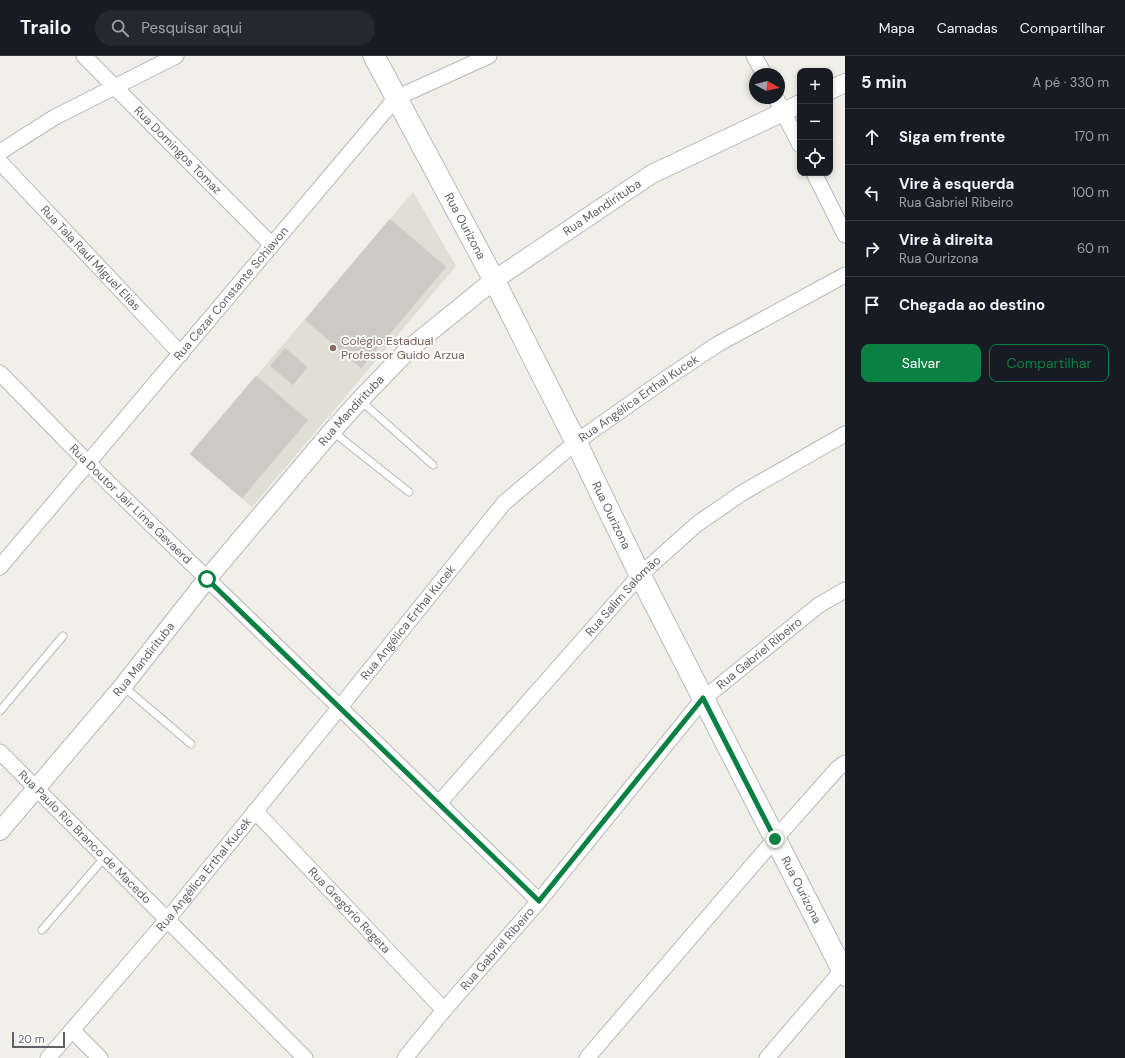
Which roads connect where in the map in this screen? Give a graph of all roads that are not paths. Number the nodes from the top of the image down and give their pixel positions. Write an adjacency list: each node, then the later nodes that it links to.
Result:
1 (84, 56): 8 (street, Rua Domingos Tomaz)
2 (176, 56): 8 (street)
3 (374, 56): 10 (main road, Rua Ourizona)
4 (490, 56): 10 (street, Rua Cezar Constante Schiavon)
5 (754, 56): 6 (street)
6 (761, 68)
7 (845, 83): 9 (street)
8 (115, 87): 14 (street); 18 (street, Rua Domingos Tomaz)
9 (833, 89)
10 (396, 98): 18 (street, Rua Cezar Constante Schiavon); 20 (main road, Rua Ourizona)
11 (797, 104): 12 (street, Rua Mandirituba)
12 (780, 105): 13 (street); 20 (street, Rua Mandirituba)
13 (798, 140)
14 (0, 152)
15 (0, 162): 21 (street, Rua Tala Raul Miguel Elias)
16 (816, 176): 17 (street)
17 (845, 235)
18 (272, 245): 21 (street, Rua Cezar Constante Schiavon)
19 (845, 275): 26 (street, Rua Angélica Erthal Kucek)
20 (494, 280): 23 (street, Rua Mandirituba); 26 (main road, Rua Ourizona)
21 (181, 354): 27 (street, Rua Cezar Constante Schiavon)
22 (0, 372): 27 (street, Rua Doutor Jair Lima Gevaerd)
23 (360, 400): 24 (street, Rua Mandirituba); 28 (lane)
24 (332, 431): 29 (lane); 32 (street, Rua Mandirituba)
25 (845, 434): 31 (street, Rua Salim Salomão)
26 (576, 442): 31 (main road, Rua Ourizona); 37 (street, Rua Angélica Erthal Kucek)
27 (88, 463): 30 (street, Rua Cezar Constante Schiavon); 32 (street, Rua Doutor Jair Lima Gevaerd)
28 (434, 465)
29 (409, 492)
30 (2, 562)
31 (640, 575): 36 (main road, Rua Ourizona); 43 (street, Rua Salim Salomão)
32 (207, 579): 35 (street, Rua Mandirituba); 37 (street, Rua Doutor Jair Lima Gevaerd)
33 (845, 590): 36 (street, Rua Gabriel Ribeiro)
34 (63, 636): 38 (lane)
35 (123, 686): 39 (lane); 42 (street, Rua Mandirituba)
36 (703, 698): 46 (main road, Rua Ourizona); 48 (street, Rua Gabriel Ribeiro)
37 (340, 707): 43 (street, Rua Doutor Jair Lima Gevaerd); 44 (street, Rua Angélica Erthal Kucek)
38 (0, 711)
39 (191, 744)
40 (0, 752): 42 (street, Rua Paulo Rio Branco de Macedo)
41 (845, 763): 46 (street)
42 (36, 788): 45 (street, Rua Mandirituba); 47 (street, Rua Paulo Rio Branco de Macedo)
43 (439, 803): 48 (street, Rua Doutor Jair Lima Gevaerd)
44 (255, 811): 49 (street, Rua Angélica Erthal Kucek); 52 (street, Rua Gregório Regeta)
45 (0, 831)
46 (775, 839): 51 (main road, Rua Ourizona); 58 (street)
47 (105, 857): 49 (street, Rua Paulo Rio Branco de Macedo); 50 (lane)
48 (539, 901): 52 (street, Rua Gabriel Ribeiro)
49 (167, 920): 53 (street, Rua Angélica Erthal Kucek); 56 (street, Rua Paulo Rio Branco de Macedo)
50 (42, 930)
51 (844, 971): 59 (street)
52 (444, 1010): 57 (street, Rua Gabriel Ribeiro)
53 (72, 1030): 54 (street, Rua Angélica Erthal Kucek); 55 (street)
54 (48, 1058)
55 (100, 1058)
56 (305, 1058)
57 (405, 1058)
58 (588, 1058)
59 (767, 1058)

